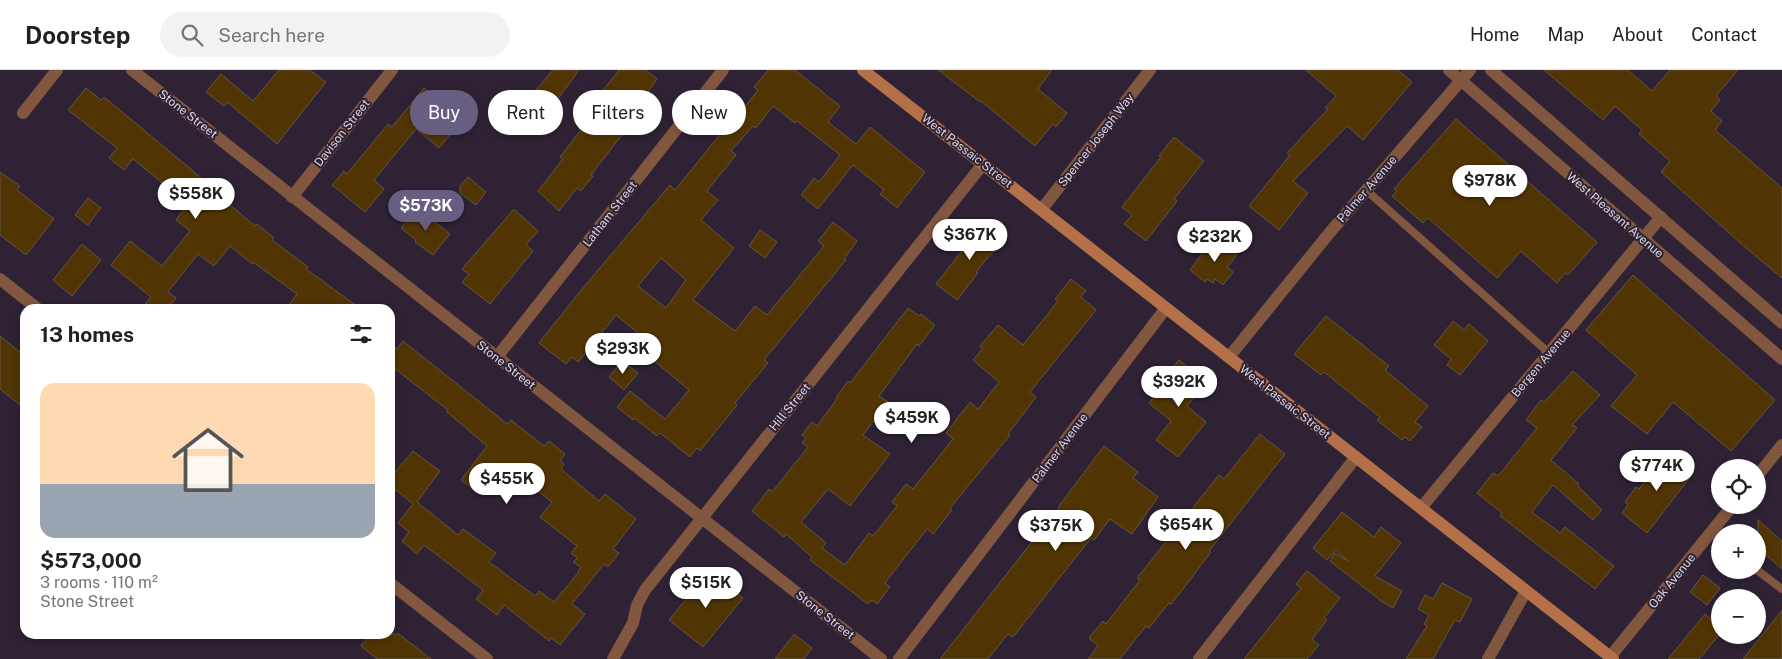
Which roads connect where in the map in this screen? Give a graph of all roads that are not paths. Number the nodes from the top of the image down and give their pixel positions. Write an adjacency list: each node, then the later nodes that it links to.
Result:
1 (57, 70): 11 (street)
2 (132, 70): 14 (street, Stone Street)
3 (392, 70): 14 (street, Davison Street)
4 (723, 70): 23 (street, Latham Street)
5 (863, 70): 12 (main road, West Passaic Street)
6 (1150, 70): 15 (street, Spencer Joseph Way)
7 (1449, 70): 10 (street, West Pleasant Avenue)
8 (1470, 70): 10 (street, Palmer Avenue)
9 (1491, 70): 16 (street)
10 (1461, 80): 13 (street, Palmer Avenue); 17 (street, West Pleasant Avenue)
11 (23, 113)
12 (983, 164): 15 (main road, West Passaic Street); 30 (street, Hill Street)
13 (1366, 190): 22 (lane); 24 (street, Palmer Avenue)
14 (292, 196): 23 (street, Stone Street)
15 (1042, 209): 20 (main road, West Passaic Street)
16 (1661, 217): 17 (street, Bergen Avenue); 21 (street)
17 (1643, 238): 22 (street, Bergen Avenue); 25 (street, West Pleasant Avenue)
18 (0, 279): 19 (street)
19 (32, 304)
20 (1166, 308): 24 (main road, West Passaic Street); 40 (street, Palmer Avenue)
21 (1782, 322)
22 (1549, 353): 29 (street, Bergen Avenue)
23 (497, 357): 30 (street, Stone Street)
24 (1229, 358): 27 (main road, West Passaic Street)
25 (1782, 359)
26 (1782, 445): 28 (street)
27 (1356, 457): 29 (main road, West Passaic Street); 41 (street)
28 (1766, 465)
29 (1421, 508): 35 (main road, West Passaic Street)
30 (701, 518): 36 (street, Stone Street); 39 (street, Hill Street)
31 (1711, 542): 37 (street, Oak Avenue)
32 (1766, 577): 34 (lane)
33 (395, 587): 38 (street)
34 (1782, 589)
35 (1526, 591): 37 (main road, West Passaic Street); 42 (street)
36 (873, 657)
37 (1611, 658)
38 (487, 659)
39 (613, 659)
40 (899, 659)
41 (1199, 659)
42 (1488, 659)

